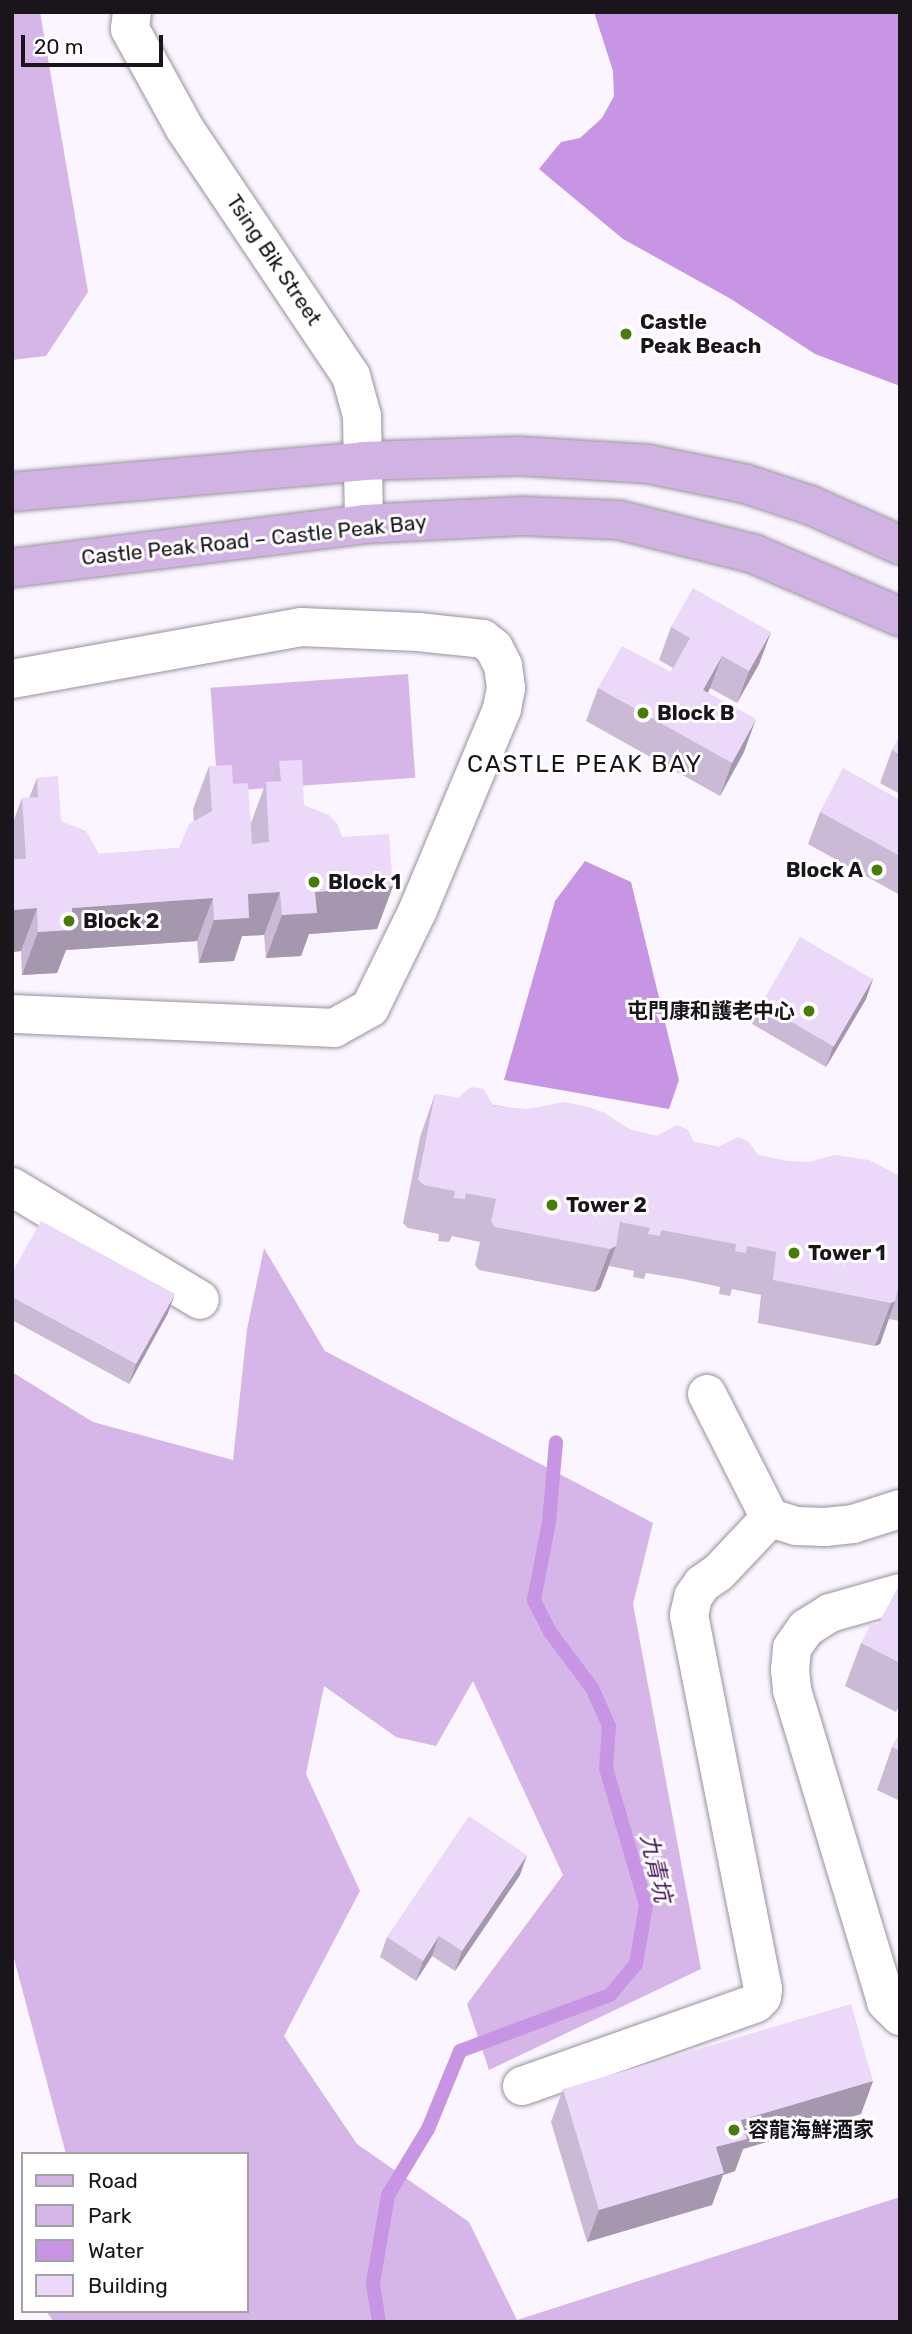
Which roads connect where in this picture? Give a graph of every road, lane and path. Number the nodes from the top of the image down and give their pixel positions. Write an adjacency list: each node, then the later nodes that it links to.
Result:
1 (130, 18): 2 (street, Tsing Bik Street)
2 (363, 461): 3 (main road); 4 (street, Tsing Bik Street); 5 (main road)
3 (12, 492)
4 (365, 524): 6 (main road, Castle Peak Road – Castle Peak Bay); 7 (main road, Castle Peak Road – Castle Peak Bay)
5 (900, 545)
6 (12, 568)
7 (900, 617)
8 (12, 678): 9 (street)
9 (12, 1014)
10 (12, 1187): 11 (street)
11 (200, 1300)
12 (707, 1394): 14 (street)
13 (900, 1509): 14 (street)
14 (770, 1518): 17 (street)
15 (900, 1593): 16 (street)
16 (900, 2017)
17 (522, 2086)

